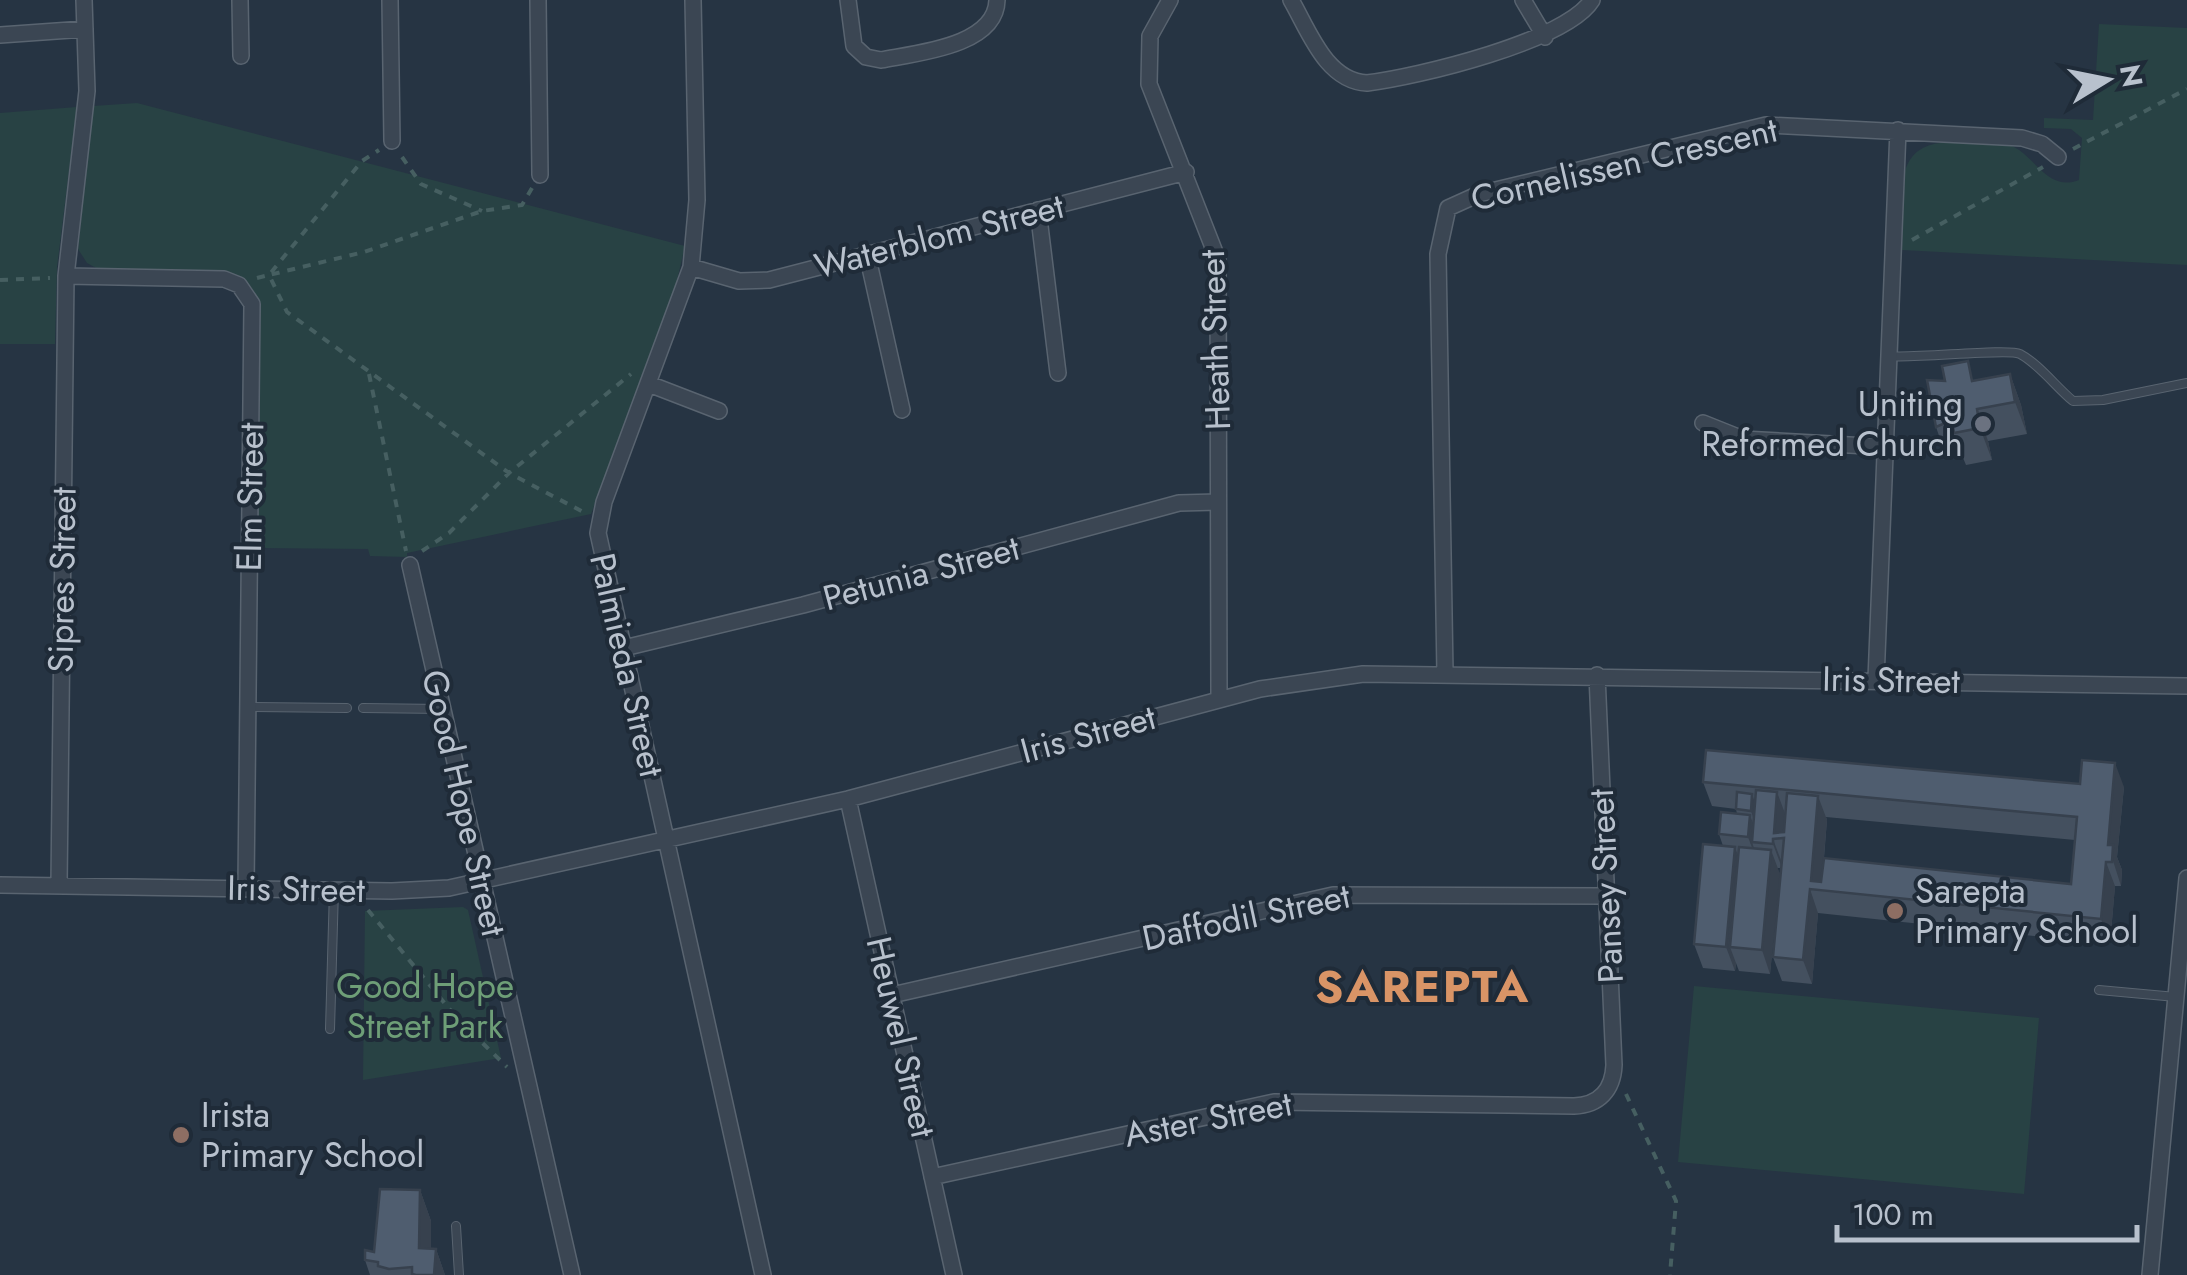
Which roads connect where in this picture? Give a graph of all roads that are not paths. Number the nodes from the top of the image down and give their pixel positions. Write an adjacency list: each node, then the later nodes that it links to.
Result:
1 (84, 0): 12 (street, Sipres Street)
2 (240, 0): 15 (street)
3 (390, 0): 17 (street)
4 (538, 0): 20 (street)
5 (693, 0): 23 (street, Palmieda Street)
6 (848, 0): 7 (street)
7 (998, 0)
8 (1170, 0): 19 (street, Heath Street)
9 (1290, 0): 14 (street)
10 (1523, 0): 14 (street)
11 (1592, 0): 14 (street)
12 (85, 30): 13 (street); 24 (street, Sipres Street)
13 (0, 35)
14 (1545, 37)
15 (241, 56)
16 (1898, 130): 18 (street); 25 (street); 36 (street, Cornelissen Crescent)
17 (392, 141)
18 (2058, 158)
19 (1186, 172): 21 (street, Waterblom Street); 33 (street, Heath Street)
20 (540, 175)
21 (1038, 210): 22 (street, Waterblom Street); 26 (street)
22 (867, 254): 23 (street, Waterblom Street); 29 (street)
23 (692, 268): 28 (street, Palmieda Street)
24 (66, 276): 41 (street, Elm Street); 50 (street, Sipres Street)
25 (1888, 356): 27 (lane); 32 (street)
26 (1058, 374)
27 (2187, 383)
28 (649, 384): 30 (street); 35 (street, Palmieda Street)
29 (902, 410)
30 (719, 412)
31 (1704, 423): 32 (street)
32 (1885, 447): 38 (street)
33 (1218, 502): 35 (street, Petunia Street); 40 (street, Heath Street)
34 (410, 565): 44 (street, Good Hope Street)
35 (624, 648): 46 (street, Palmieda Street)
36 (1444, 673): 37 (street, Iris Street); 40 (street, Iris Street)
37 (1597, 675): 38 (street, Iris Street); 53 (street, Pansey Street)
38 (1876, 680): 39 (street, Iris Street)
39 (2187, 686)
40 (1218, 698): 45 (street, Iris Street)
41 (248, 707): 42 (lane); 51 (street, Elm Street)
42 (348, 708)
43 (363, 708): 44 (lane)
44 (442, 709): 48 (street, Good Hope Street)
45 (848, 799): 46 (street, Iris Street); 55 (street, Heuwel Street)
46 (666, 840): 48 (street, Iris Street); 63 (street, Palmieda Street)
47 (2187, 878): 56 (street)
48 (482, 882): 52 (street, Iris Street); 62 (street, Good Hope Street)
49 (0, 885): 50 (street, Iris Street)
50 (59, 885): 51 (street, Iris Street)
51 (246, 887): 52 (street, Iris Street)
52 (334, 888): 57 (lane)
53 (1606, 896): 55 (street, Daffodil Street); 58 (street, Pansey Street)
54 (2099, 990): 56 (lane)
55 (892, 994): 59 (street, Heuwel Street)
56 (2176, 996): 65 (street)
57 (330, 1029)
58 (1609, 1086): 59 (street, Aster Street)
59 (932, 1177): 64 (street, Heuwel Street)
60 (456, 1226): 61 (lane)
61 (458, 1275)
62 (572, 1275)
63 (762, 1275)
64 (954, 1275)
65 (2150, 1275)

